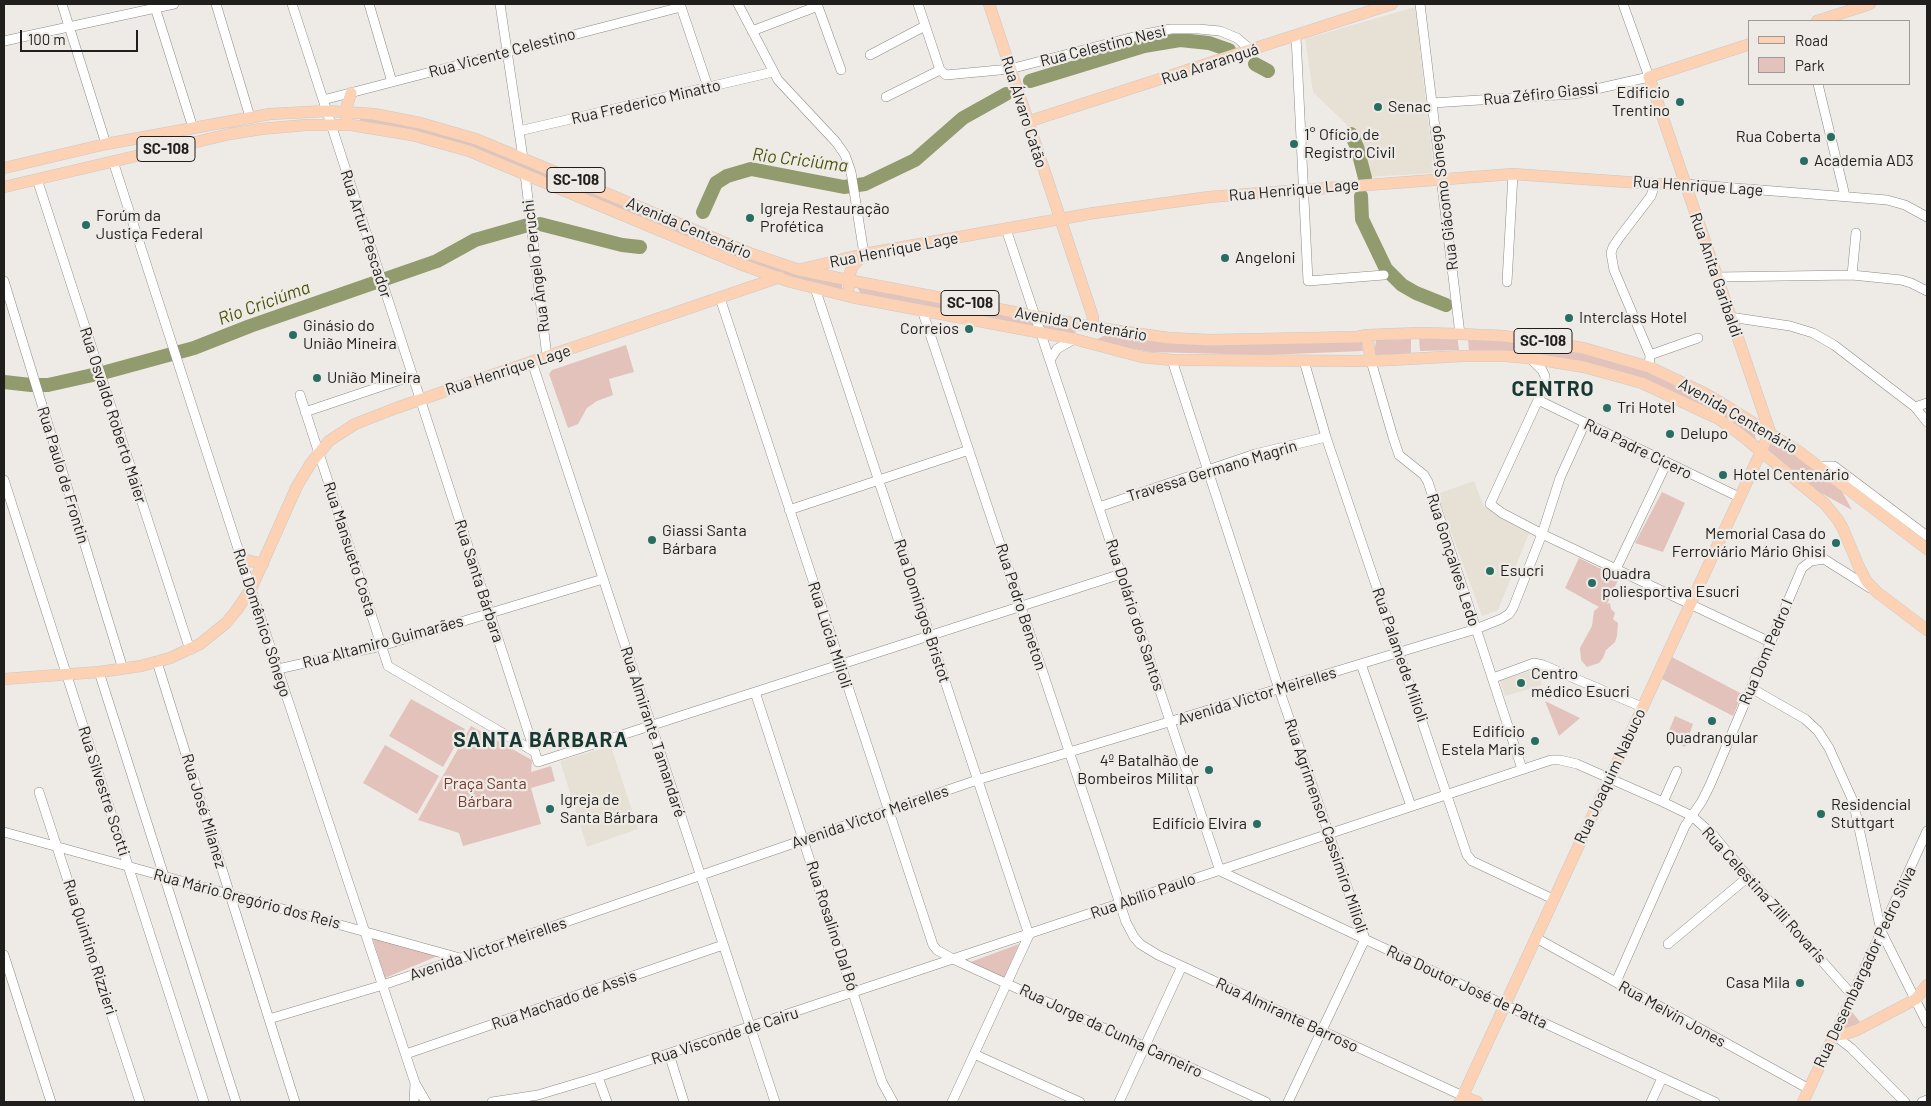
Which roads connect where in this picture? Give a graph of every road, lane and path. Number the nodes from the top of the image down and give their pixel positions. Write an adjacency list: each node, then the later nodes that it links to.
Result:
1 (62, 4): 20 (street)
2 (174, 4): 16 (street)
3 (216, 4): 41 (street)
4 (292, 4): 39 (street, Rua Artur Pescador)
5 (368, 4): 33 (street)
6 (500, 4): 26 (street)
7 (738, 4): 21 (street)
8 (918, 4): 19 (street)
9 (990, 4): 28 (main road, Rua Álvaro Catão)
10 (1392, 4): 17 (main road, Rua Araranguá)
11 (1420, 4): 38 (street, Rua Giácomo Sônego)
12 (1623, 4): 32 (street, Rua Anita Garibaldi)
13 (1870, 4): 18 (main road)
14 (680, 5): 26 (street, Rua Vicente Celestino); 35 (street)
15 (818, 5): 21 (street); 29 (street)
16 (154, 6): 20 (street); 45 (street)
17 (1363, 8): 22 (main road, Rua Araranguá)
18 (1820, 20)
19 (925, 26): 27 (street); 30 (street)
20 (69, 27): 23 (street); 47 (street)
21 (752, 32): 31 (street)
22 (1296, 36): 25 (main road, Rua Araranguá); 58 (street)
23 (4, 41)
24 (1748, 45): 32 (main road)
25 (1251, 50): 28 (street, Rua Celestino Nesi); 42 (main road, Rua Araranguá)
26 (507, 52): 33 (street, Rua Vicente Celestino); 46 (street)
27 (870, 55)
28 (1010, 69): 30 (street, Rua Celestino Nesi); 42 (main road, Rua Álvaro Catão)
29 (840, 70)
30 (940, 70): 37 (street)
31 (773, 72): 35 (street, Rua Frederico Minatto); 64 (street)
32 (1648, 77): 38 (street, Rua Zéfiro Giassi); 56 (main road, Rua Anita Garibaldi)
33 (392, 82): 36 (street, Rua Vicente Celestino)
34 (1818, 85): 59 (street)
35 (708, 88): 46 (street, Rua Frederico Minatto)
36 (352, 93): 39 (street, Rua Vicente Celestino); 40 (main road)
37 (886, 97)
38 (1432, 103): 53 (street, Rua Giácomo Sônego)
39 (325, 106): 40 (main road, Avenida Centenário / SC-108); 41 (main road, Avenida Centenário / SC-108); 43 (street, Rua Artur Pescador)
40 (346, 112): 44 (main road); 48 (main road, Avenida Centenário / SC-108)
41 (250, 117): 45 (main road, Avenida Centenário / SC-108)
42 (1027, 122): 61 (main road, Rua Álvaro Catão)
43 (331, 124): 44 (main road, Avenida Centenário / SC-108); 49 (main road, Avenida Centenário / SC-108); 95 (street, Rua Artur Pescador)
44 (351, 126): 51 (main road, Avenida Centenário / SC-108)
45 (194, 128): 47 (main road, Avenida Centenário / SC-108)
46 (519, 131): 48 (street)
47 (106, 144): 50 (main road, Avenida Centenário / SC-108)
48 (523, 158): 65 (main road, Avenida Centenário / SC-108)
49 (113, 162): 54 (main road, Avenida Centenário / SC-108); 120 (street, Rua Domênico Sônego)
50 (4, 168)
51 (525, 174): 69 (main road, Avenida Centenário / SC-108); 87 (street, Rua Ângelo Peruchi)
52 (1513, 174): 53 (main road, Rua Henrique Lage); 55 (main road, Rua Henrique Lage); 72 (street)
53 (1442, 178): 58 (main road, Rua Henrique Lage); 82 (street, Rua Giácomo Sônego)
54 (37, 179): 57 (main road, Avenida Centenário / SC-108); 135 (street, Rua Osvaldo Roberto Maier)
55 (1655, 184): 56 (main road, Rua Henrique Lage); 93 (street)
56 (1685, 184): 59 (street, Rua Henrique Lage); 68 (main road, Rua Anita Garibaldi)
57 (4, 187)
58 (1304, 189): 61 (main road, Rua Henrique Lage); 66 (street)
59 (1845, 196): 60 (street, Rua Henrique Lage)
60 (1927, 217)
61 (1060, 220): 62 (main road, Rua Henrique Lage); 80 (main road, Rua Álvaro Catão)
62 (1006, 229): 64 (main road, Rua Henrique Lage); 78 (street, Rua Dolário dos Santos)
63 (1856, 234): 67 (street)
64 (864, 254): 65 (main road, Rua Henrique Lage); 70 (main road)
65 (799, 270): 69 (main road, Rua Henrique Lage); 70 (main road, Avenida Centenário / SC-108)
66 (1384, 275)
67 (1852, 275): 68 (street); 74 (street)
68 (1717, 277): 79 (main road, Rua Anita Garibaldi)
69 (778, 278): 73 (main road, Avenida Centenário / SC-108); 76 (main road, Rua Henrique Lage)
70 (848, 280): 75 (main road); 78 (main road, Avenida Centenário / SC-108)
71 (4, 281): 140 (street, Rua Paulo de Frontin)
72 (1507, 282)
73 (815, 288): 75 (main road, Avenida Centenário / SC-108); 113 (street, Rua Domingos Bristot)
74 (1927, 291)
75 (851, 296): 77 (main road, Avenida Centenário / SC-108)
76 (720, 298): 87 (main road, Rua Henrique Lage); 116 (street, Rua Lúcia Milioli)
77 (922, 310): 81 (main road, Avenida Centenário / SC-108); 106 (street, Rua Pedro Beneton)
78 (1035, 316): 80 (main road, Avenida Centenário / SC-108); 81 (street, Rua Dolário dos Santos)
79 (1730, 317): 100 (street); 104 (main road, Rua Anita Garibaldi)
80 (1096, 324): 83 (main road, Avenida Centenário / SC-108); 85 (main road)
81 (1041, 333): 85 (main road, Avenida Centenário / SC-108); 89 (street, Rua Dolário dos Santos)
82 (1460, 334): 83 (main road, Avenida Centenário / SC-108); 86 (main road); 93 (main road, Avenida Centenário / SC-108)
83 (1367, 335): 92 (main road)
84 (1698, 338): 93 (street)
85 (1074, 339): 89 (street); 90 (main road, Avenida Centenário / SC-108)
86 (1462, 356): 88 (main road, Avenida Centenário); 92 (main road, Avenida Centenário)
87 (547, 357): 94 (main road, Rua Henrique Lage)
88 (1529, 358): 98 (street); 107 (main road, Avenida Centenário)
89 (1050, 360): 115 (street, Rua Dolário dos Santos)
90 (1172, 360): 91 (main road, Avenida Centenário / SC-108); 111 (street, Rua Agrimensor Cassimiro Milioli)
91 (1304, 361): 92 (main road, Avenida Centenário / SC-108); 105 (street, Rua Palamede Milioli)
92 (1371, 361): 130 (street, Rua Gonçalves Ledo)
93 (1649, 361): 104 (main road, Avenida Centenário / SC-108)
94 (532, 362): 97 (main road, Rua Henrique Lage); 124 (street, Rua Almirante Tamandaré)
95 (412, 376): 97 (street, Rua Artur Pescador); 101 (street)
96 (300, 395): 101 (street, Rua Mansueto Costa)
97 (420, 400): 108 (main road, Rua Henrique Lage); 129 (street, Rua Santa Bárbara)
98 (1538, 400): 103 (street, Rua Padre Cícero); 117 (street)
99 (1927, 403): 100 (street)
100 (1915, 407): 102 (street)
101 (305, 412): 108 (street, Rua Mansueto Costa)
102 (1927, 422)
103 (1585, 423): 109 (street, Rua Padre Cícero); 117 (street, Avenida Victor Meirelles)
104 (1770, 432): 107 (main road, Rua Joaquim Nabuco); 110 (main road, Avenida Centenário / SC-108)
105 (1326, 437): 111 (street, Travessa Germano Magrin); 136 (street, Rua Palamede Milioli)
106 (969, 450): 113 (street); 128 (street, Rua Pedro Beneton)
107 (1760, 450): 114 (main road, Rua Joaquim Nabuco); 126 (main road, Avenida Centenário)
108 (318, 452): 121 (main road, Rua Henrique Lage); 134 (street, Rua Mansueto Costa)
109 (1666, 462): 114 (street, Rua Padre Cícero); 122 (street)
110 (1817, 466): 118 (street); 119 (main road, Avenida Centenário / SC-108)
111 (1208, 470): 115 (street, Travessa Germano Magrin); 147 (street, Rua Agrimensor Cassimiro Milioli)
112 (4, 480): 143 (street, Rua Silvestre Scotti)
113 (879, 480): 116 (street); 132 (street, Rua Domingos Bristot)
114 (1739, 497): 127 (main road, Rua Joaquim Nabuco)
115 (1099, 507): 123 (street, Rua Dolário dos Santos)
116 (789, 510): 139 (street, Rua Lúcia Milioli)
117 (1542, 534): 122 (street); 130 (street, Avenida Victor Meirelles)
118 (1927, 536)
119 (1927, 549)
120 (242, 559): 121 (main road); 125 (street, Rua Domênico Sônego)
121 (263, 564): 125 (main road, Rua Henrique Lage)
122 (1616, 569): 127 (street)
123 (1121, 574): 128 (street); 150 (street, Rua Dolário dos Santos)
124 (603, 579): 129 (street, Rua Altamiro Guimarães); 151 (street, Rua Almirante Tamandaré)
125 (251, 589): 135 (main road, Rua Henrique Lage); 141 (street, Rua Domênico Sônego)
126 (1878, 593): 131 (main road, Avenida Centenário); 133 (street, Rua Dom Pedro I)
127 (1690, 604): 133 (street); 149 (main road, Rua Joaquim Nabuco)
128 (1021, 607): 132 (street); 152 (street, Rua Pedro Beneton)
129 (490, 613): 134 (street, Rua Altamiro Guimarães); 153 (street, Rua Santa Bárbara)
130 (1476, 629): 136 (street, Avenida Victor Meirelles); 144 (street, Rua Gonçalves Ledo)
131 (1927, 630)
132 (930, 636): 139 (street); 157 (street, Rua Domingos Bristot)
133 (1770, 642): 146 (street, Rua Dom Pedro I)
134 (381, 646): 141 (street, Rua Altamiro Guimarães); 153 (street, Rua Mansueto Costa)
135 (190, 650): 137 (main road, Rua Henrique Lage)
136 (1399, 652): 138 (street, Avenida Victor Meirelles); 159 (street, Rua Palamede Milioli)
137 (157, 662): 140 (main road, Rua Henrique Lage); 174 (street, Rua José Milanez)
138 (1361, 664): 147 (street, Avenida Victor Meirelles); 161 (street)
139 (840, 665): 148 (street); 162 (street, Rua Lúcia Milioli)
140 (123, 669): 142 (main road, Rua Henrique Lage)
141 (278, 669): 180 (street, Rua Domênico Sônego)
142 (99, 672): 143 (main road, Rua Henrique Lage); 172 (street)
143 (66, 675): 145 (main road, Rua Henrique Lage); 169 (street, Rua Silvestre Scotti)
144 (1493, 678): 149 (street); 154 (street, Rua Gonçalves Ledo)
145 (4, 679)
146 (1751, 688): 163 (street, Rua Dom Pedro I); 177 (street)
147 (1279, 689): 150 (street, Avenida Victor Meirelles); 166 (street, Rua Agrimensor Cassimiro Milioli)
148 (755, 692): 151 (street); 167 (street, Rua Rosalino Dal Bó)
149 (1642, 707): 156 (main road, Rua Joaquim Nabuco)
150 (1170, 722): 152 (street, Avenida Victor Meirelles); 170 (street, Rua Dolário dos Santos)
151 (651, 726): 153 (street, Rua Santa Bárbara); 171 (street, Rua Almirante Tamandaré)
152 (1069, 751): 157 (street, Avenida Victor Meirelles); 176 (street, Rua Pedro Beneton)
153 (535, 752)
154 (1522, 769): 156 (street, Rua Celestina Zilli Rovaris); 159 (street, Rua Celestina Zilli Rovaris)
155 (1677, 770): 160 (street)
156 (1609, 778): 160 (street, Rua Celestina Zilli Rovaris); 175 (main road, Rua Joaquim Nabuco)
157 (978, 780): 162 (street, Avenida Victor Meirelles); 181 (street, Rua Domingos Bristot)
158 (39, 792): 168 (street, Rua Quintino Rizzieri)
159 (1447, 794): 161 (street, Rua Celestina Zilli Rovaris); 175 (street, Rua Palamede Milioli)
160 (1663, 802): 163 (street, Rua Celestina Zilli Rovaris)
161 (1411, 806): 166 (street, Rua Celestina Zilli Rovaris)
162 (887, 810): 167 (street, Avenida Victor Meirelles); 188 (street, Rua Lúcia Milioli)
163 (1692, 816): 173 (street, Rua Celestina Zilli Rovaris); 190 (street, Rua Dom Pedro I)
164 (1927, 831): 178 (street, Rua Desembargador Pedro Silva)
165 (4, 832): 168 (street, Rua Mário Gregório dos Reis)
166 (1330, 833): 170 (street, Rua Abílio Paulo); 183 (street, Rua Agrimensor Cassimiro Milioli)
167 (804, 840): 171 (street, Avenida Victor Meirelles); 194 (street, Rua Rosalino Dal Bó)
168 (57, 847): 169 (street, Rua Mário Gregório dos Reis); 215 (street, Rua Quintino Rizzieri)
169 (128, 866): 172 (street, Rua Mário Gregório dos Reis); 216 (street, Rua Silvestre Scotti)
170 (1220, 870): 176 (street, Rua Abílio Paulo); 183 (street, Rua Doutor José de Patta)
171 (700, 875): 185 (street, Rua Almirante Tamandaré); 187 (street, Avenida Victor Meirelles)
172 (164, 877): 174 (street, Rua Mário Gregório dos Reis); 217 (street)
173 (1748, 877): 184 (street); 195 (street, Rua Celestina Zilli Rovaris)
174 (230, 894): 180 (street, Rua Mário Gregório dos Reis); 198 (street, Rua José Milanez)
175 (1554, 899): 182 (main road, Rua Joaquim Nabuco)
176 (1120, 904): 181 (street, Rua Abílio Paulo); 189 (street, Rua Almirante Barroso)
177 (1877, 908): 178 (street); 179 (street)
178 (1892, 908): 179 (street, Rua Desembargador Pedro Silva)
179 (1881, 931): 195 (street, Rua Desembargador Pedro Silva); 196 (street)
180 (365, 932): 187 (street, Rua Mário Gregório dos Reis); 192 (street, Rua Domênico Sônego)
181 (1029, 935): 188 (street, Rua Abílio Paulo); 191 (street)
182 (1536, 938): 190 (street, Rua Melvin Jones); 197 (main road, Rua Joaquim Nabuco)
183 (1365, 939): 197 (street, Rua Doutor José de Patta); 201 (street, Rua Agrimensor Cassimiro Milioli)
184 (1668, 944)
185 (723, 946): 200 (street, Rua Almirante Tamandaré); 204 (street, Rua Machado de Assis)
186 (4, 955): 214 (street)
187 (460, 958): 192 (street, Avenida Victor Meirelles)
188 (955, 960): 191 (street, Rua Jorge da Cunha Carneiro); 194 (street, Rua Visconde de Cairu)
189 (1182, 966): 201 (street, Rua Almirante Barroso); 203 (street)
190 (1616, 982): 210 (street, Rua Melvin Jones)
191 (1007, 983): 203 (street, Rua Jorge da Cunha Carneiro); 206 (street)
192 (383, 985): 198 (street, Avenida Victor Meirelles); 204 (street, Rua Domênico Sônego)
193 (1927, 986): 196 (main road)
194 (854, 993): 200 (street, Rua Visconde de Cairu); 225 (street, Rua Rosalino Dal Bó)
195 (1852, 995): 202 (street, Rua Desembargador Pedro Silva)
196 (1916, 999): 199 (street); 202 (main road)
197 (1505, 1006): 208 (street, Rua Doutor José de Patta); 211 (main road, Rua Joaquim Nabuco)
198 (269, 1019): 218 (street, Rua José Milanez)
199 (1927, 1023)
200 (750, 1028): 205 (street, Rua Visconde de Cairu); 224 (street, Rua Almirante Tamandaré)
201 (1321, 1031): 211 (street, Rua Almirante Barroso); 230 (street, Rua Agrimensor Cassimiro Milioli)
202 (1834, 1035): 210 (main road, Rua Desembargador Pedro Silva); 235 (street)
203 (1145, 1047): 228 (street); 229 (street, Rua Jorge da Cunha Carneiro)
204 (406, 1054): 209 (street, Rua Domênico Sônego)
205 (669, 1054): 207 (street, Rua Visconde de Cairu); 223 (street)
206 (974, 1054): 226 (street); 227 (street)
207 (598, 1077): 212 (street, Rua Visconde de Cairu); 222 (street)
208 (1662, 1078): 232 (street); 233 (street, Rua Doutor José de Patta)
209 (415, 1083): 219 (street, Rua Domênico Sônego); 220 (street, Rua Domênico Sônego)
210 (1809, 1089): 234 (main road, Rua Desembargador Pedro Silva)
211 (1462, 1099): 231 (main road, Rua Almirante Barroso)
212 (526, 1100): 221 (street, Rua Visconde de Cairu)
213 (1927, 1100): 236 (street)
214 (51, 1102)
215 (140, 1102)
216 (204, 1102)
217 (236, 1102)
218 (295, 1102)
219 (414, 1102): 220 (street)
220 (426, 1102)
221 (492, 1102)
222 (607, 1102)
223 (684, 1102)
224 (775, 1102)
225 (892, 1102)
226 (952, 1102)
227 (1080, 1102)
228 (1120, 1102)
229 (1266, 1102)
230 (1288, 1102)
231 (1477, 1102)
232 (1651, 1102)
233 (1715, 1102)
234 (1803, 1102)
235 (1905, 1102)
236 (1922, 1102)

